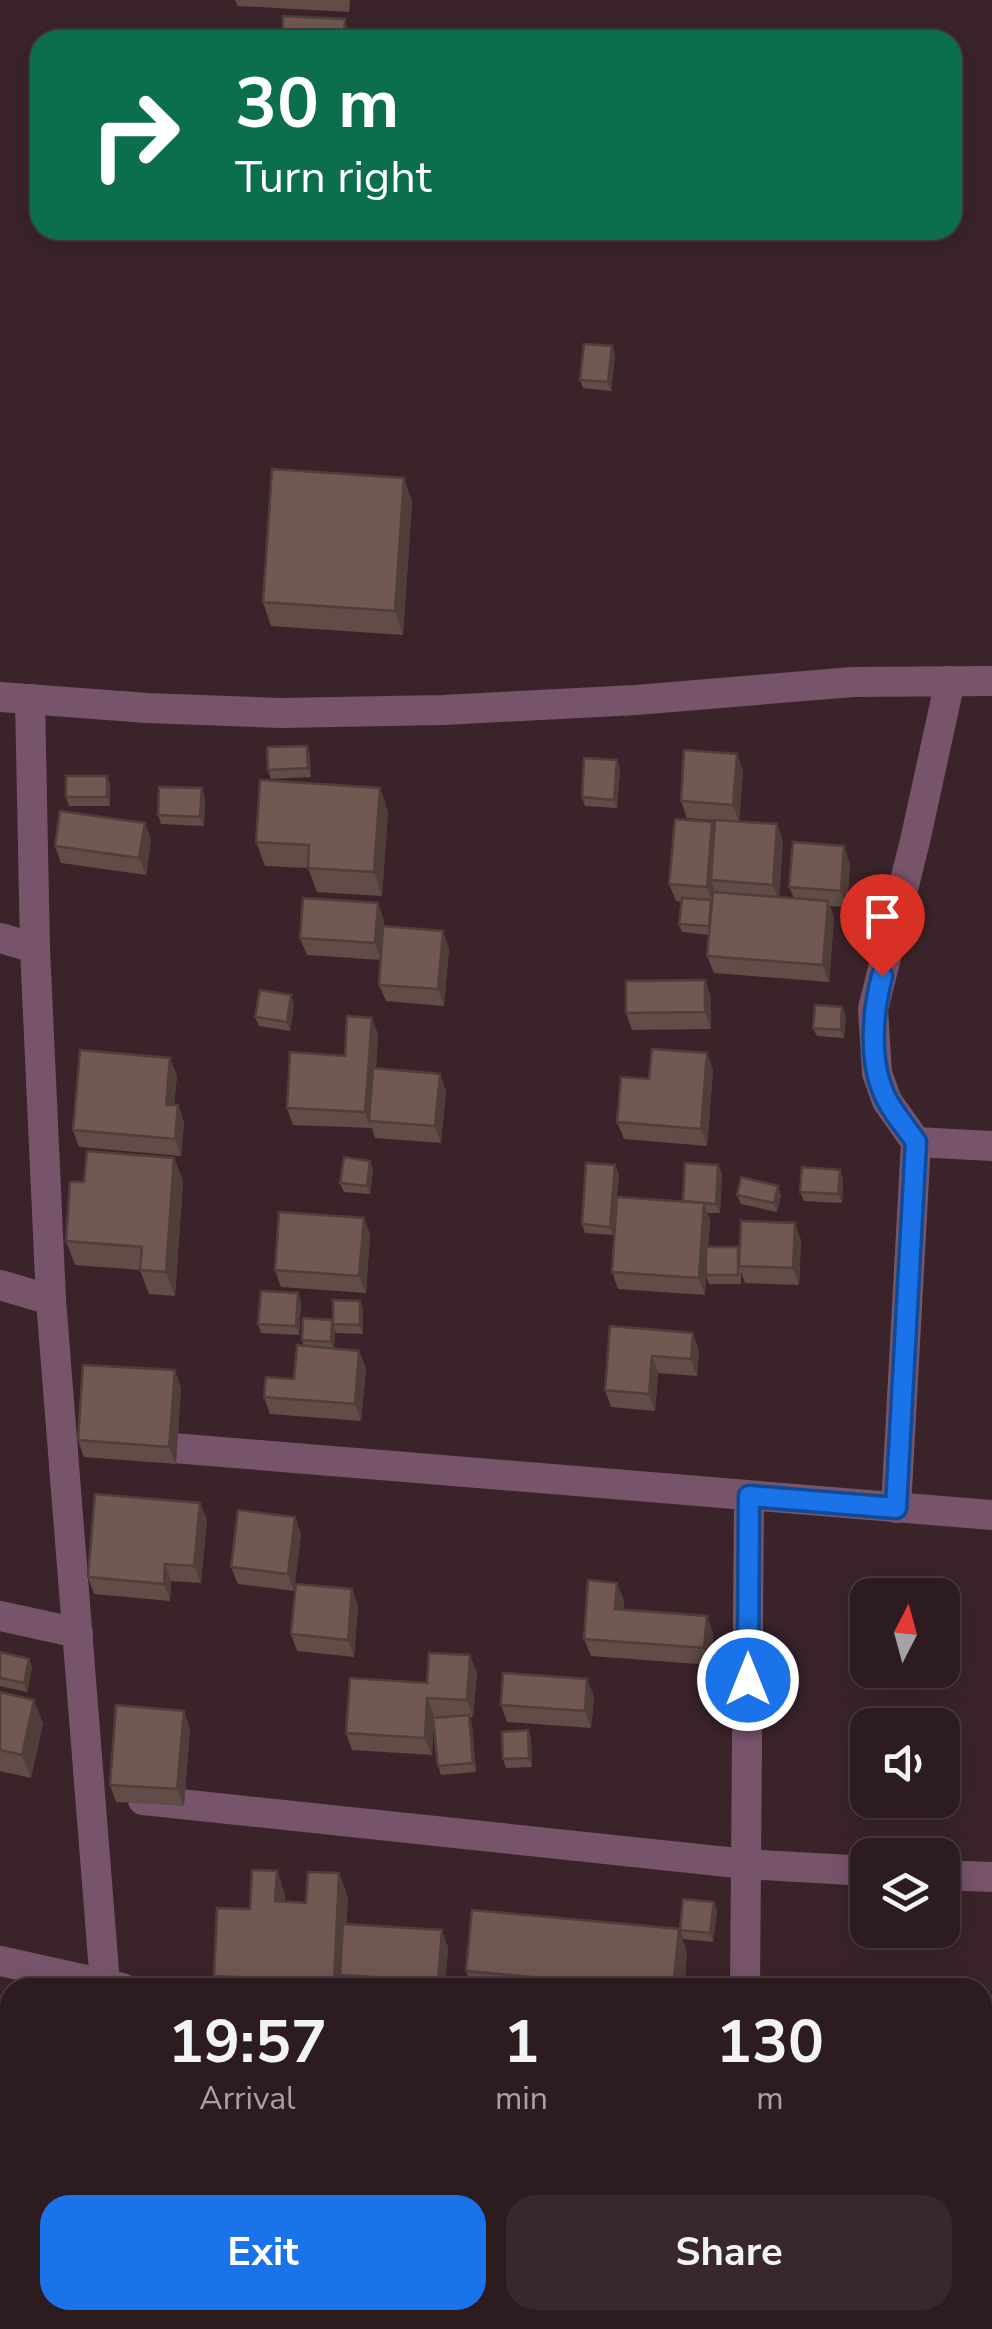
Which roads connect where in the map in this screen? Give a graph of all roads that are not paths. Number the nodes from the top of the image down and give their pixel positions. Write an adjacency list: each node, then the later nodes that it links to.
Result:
1 (992, 681): 2 (street)
2 (950, 682): 3 (street); 6 (street)
3 (15, 698): 5 (street)
4 (0, 938): 5 (street)
5 (35, 948): 9 (street)
6 (916, 1142): 7 (street); 12 (street)
7 (992, 1146)
8 (0, 1286): 9 (street)
9 (51, 1300): 10 (street)
10 (82, 1441): 11 (street); 15 (street)
11 (749, 1496): 12 (street); 17 (street)
12 (896, 1508): 13 (street)
13 (992, 1516)
14 (0, 1616): 15 (street)
15 (78, 1633): 16 (street)
16 (90, 1794): 17 (street); 23 (street)
17 (746, 1864): 18 (street); 24 (street)
18 (850, 1870)
19 (960, 1876): 20 (street)
20 (992, 1878)
21 (0, 1961): 22 (street)
22 (77, 1978)
23 (112, 1978)
24 (745, 1978)

